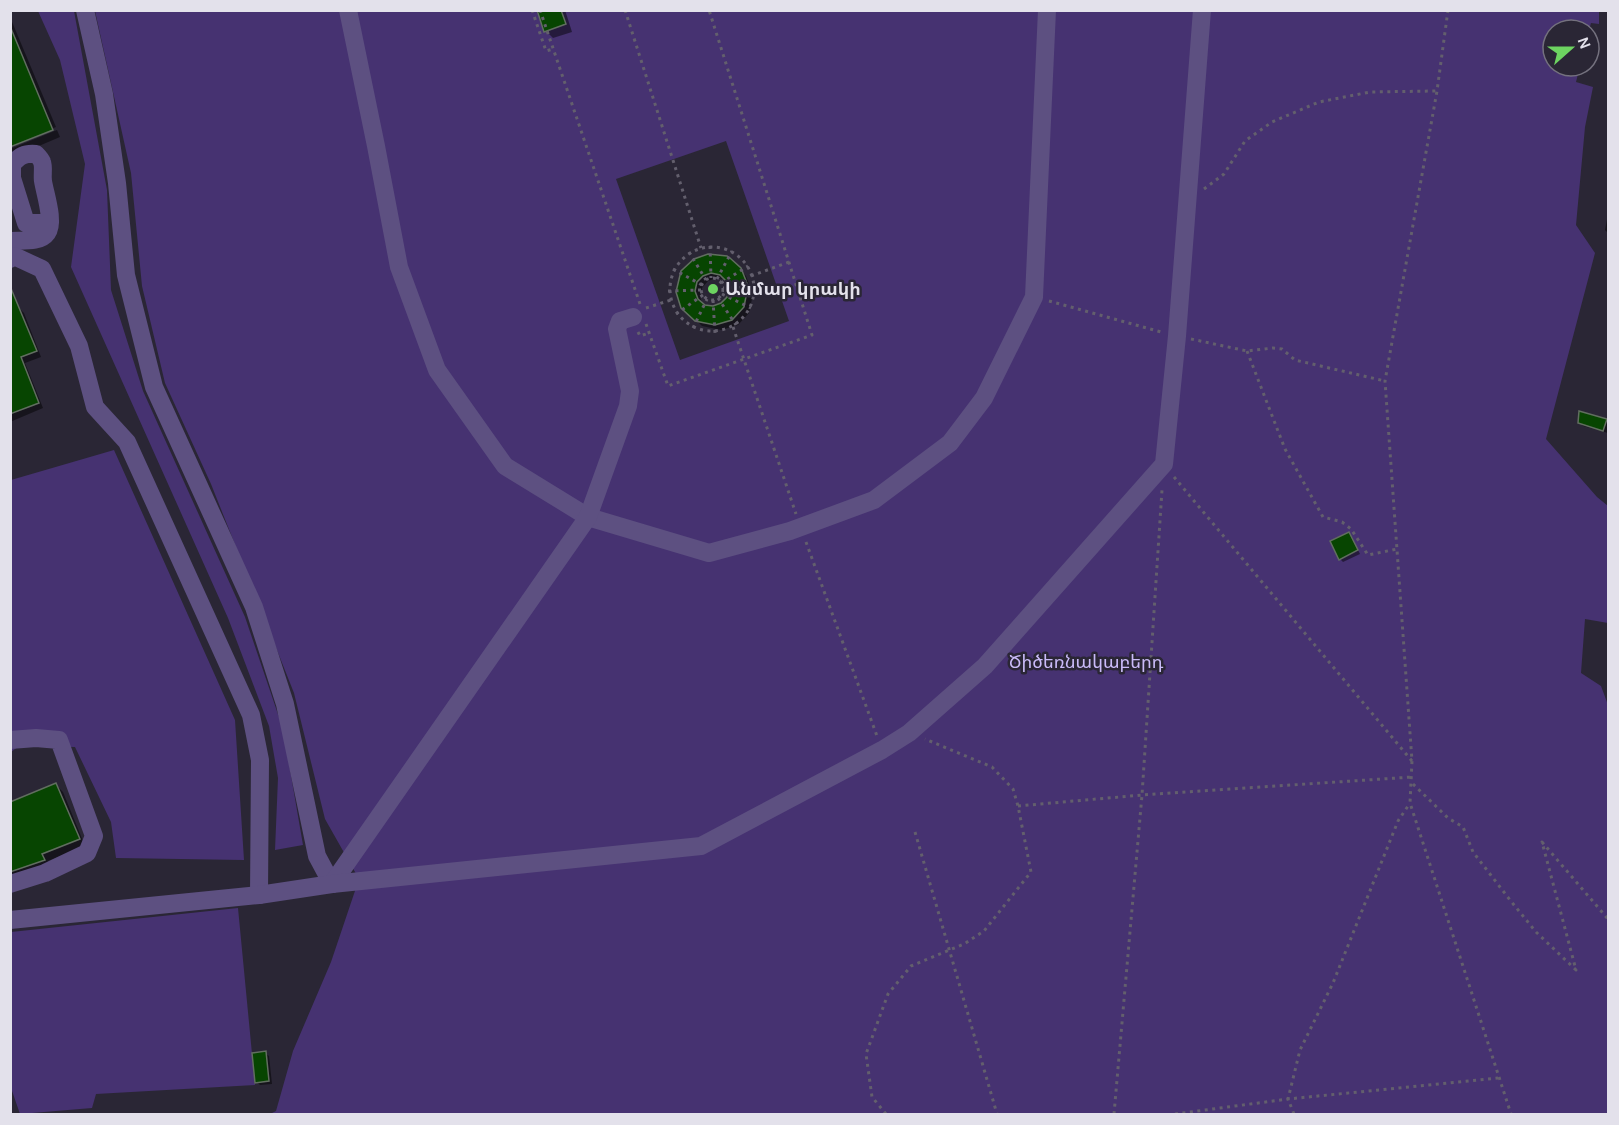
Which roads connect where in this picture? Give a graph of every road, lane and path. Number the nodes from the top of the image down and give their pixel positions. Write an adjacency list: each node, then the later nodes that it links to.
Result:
1 (85, 10): 65 (street)
2 (348, 10): 51 (street)
3 (532, 10): 10 (path)
4 (540, 10): 10 (path)
5 (625, 10): 16 (path)
6 (709, 10): 20 (path)
7 (1047, 10): 35 (street)
8 (1202, 10): 12 (street)
9 (1448, 10): 11 (path)
10 (553, 49): 38 (path)
11 (1437, 91): 12 (path); 49 (path)
12 (1188, 201): 46 (street)
13 (50, 223): 14 (street)
14 (10, 241)
15 (710, 246): 16 (path); 17 (path); 24 (path)
16 (701, 248): 18 (path)
17 (732, 251): 21 (path); 25 (path)
18 (688, 252): 22 (path); 26 (path)
19 (10, 259): 66 (street)
20 (789, 262): 23 (path); 48 (path)
21 (748, 266): 23 (path); 27 (path)
22 (673, 269): 28 (path); 32 (path)
23 (751, 276): 29 (path)
24 (711, 278): 25 (path); 26 (path)
25 (717, 279): 27 (path)
26 (706, 280): 28 (path)
27 (721, 283): 30 (path)
28 (702, 285): 31 (path)
29 (755, 287): 30 (path); 40 (path)
30 (723, 288): 33 (path)
31 (701, 290): 32 (path); 34 (path)
32 (668, 291): 38 (path)
33 (722, 294): 36 (path); 40 (path)
34 (703, 295): 37 (path); 41 (path)
35 (1034, 297): 46 (path); 52 (street)
36 (718, 298): 39 (path); 43 (path)
37 (707, 299): 39 (path); 44 (path)
38 (671, 300): 41 (path)
39 (713, 300): 45 (path)
40 (751, 308): 43 (path)
41 (676, 314): 44 (path)
42 (639, 317): 48 (path); 51 (street)
43 (734, 326): 45 (path); 48 (path)
44 (693, 328): 45 (path)
45 (715, 333)
46 (1177, 336): 47 (path); 50 (street)
47 (1247, 351): 49 (path); 53 (path)
48 (744, 359): 52 (path)
49 (1385, 381): 53 (path)
50 (1164, 464): 54 (street); 57 (path); 60 (path)
51 (588, 517): 52 (street); 65 (street)
52 (801, 528): 56 (path)
53 (1397, 549): 57 (path)
54 (909, 733): 56 (street); 62 (path)
55 (10, 740): 64 (street)
56 (881, 745): 65 (street)
57 (1412, 761): 58 (path)
58 (1412, 777): 59 (path); 60 (path)
59 (1412, 783): 61 (path); 67 (path)
60 (1142, 795): 62 (path); 74 (path)
61 (1410, 803): 70 (path); 71 (path)
62 (1018, 806): 69 (path)
63 (915, 832): 69 (path)
64 (10, 884)
65 (332, 884): 66 (street)
66 (259, 895): 68 (street)
67 (1608, 919)
68 (10, 920)
69 (949, 951): 72 (path); 73 (path)
70 (1498, 1078): 71 (path); 77 (path)
71 (1288, 1099): 75 (path); 76 (path)
72 (886, 1114)
73 (997, 1114)
74 (1114, 1114)
75 (1175, 1114)
76 (1294, 1114)
77 (1511, 1114)

